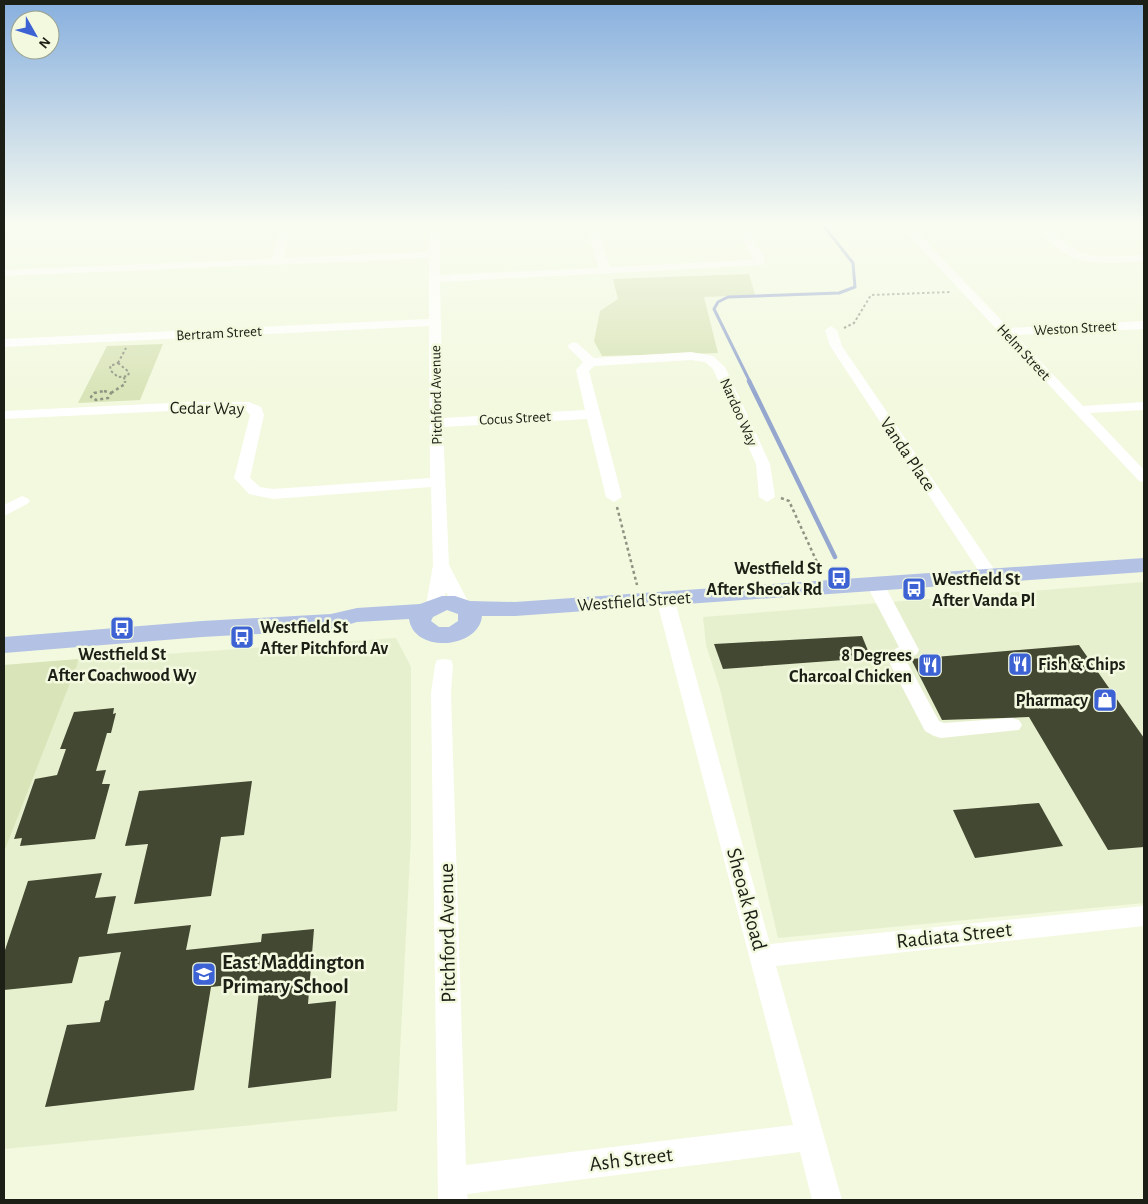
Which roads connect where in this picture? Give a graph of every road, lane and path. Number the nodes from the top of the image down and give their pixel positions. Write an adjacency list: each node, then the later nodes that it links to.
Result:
1 (435, 281): 4 (street, Pitchford Avenue)
2 (957, 281): 3 (street, Helm Street)
3 (966, 291): 6 (path); 7 (street, Helm Street)
4 (435, 322): 8 (street, Bertram Street); 19 (street, Pitchford Avenue)
5 (1144, 325): 7 (street, Weston Street)
6 (831, 330): 30 (street, Vanda Place)
7 (1006, 332): 16 (street, Helm Street)
8 (4, 343)
9 (125, 344): 11 (path)
10 (572, 346): 12 (street)
11 (118, 362): 13 (path); 13 (path)
12 (591, 362): 17 (street); 23 (street, Nardoo Way)
13 (124, 377): 14 (path)
14 (111, 393): 14 (path)
15 (1144, 406): 16 (street)
16 (1079, 410): 20 (street, Helm Street)
17 (594, 414): 19 (street, Cocus Street); 22 (street)
18 (4, 416): 21 (street, Cedar Way)
19 (436, 423): 21 (street, Pitchford Avenue)
20 (1144, 478)
21 (439, 482): 27 (street, Pitchford Avenue)
22 (614, 497): 32 (path)
23 (767, 497)
24 (786, 499): 29 (path)
25 (22, 501): 26 (street)
26 (4, 512)
27 (441, 564): 34 (street, Pitchford Avenue); 35 (street, Pitchford Avenue)
28 (1144, 565): 30 (main road, Westfield Street)
29 (822, 574)
30 (990, 575): 31 (main road, Westfield Street)
31 (875, 584): 33 (main road, Westfield Street); 38 (street)
32 (637, 586)
33 (665, 598): 34 (main road, Westfield Street); 40 (street, Sheoak Road)
34 (465, 613): 35 (main road); 35 (main road)
35 (428, 614): 36 (main road)
36 (4, 645)
37 (444, 665): 42 (street, Pitchford Avenue)
38 (1012, 725)
39 (1144, 916): 40 (street, Radiata Street)
40 (763, 956): 41 (street, Sheoak Road)
41 (810, 1137): 42 (street, Ash Street); 43 (street, Sheoak Road)
42 (452, 1190)
43 (827, 1200)

